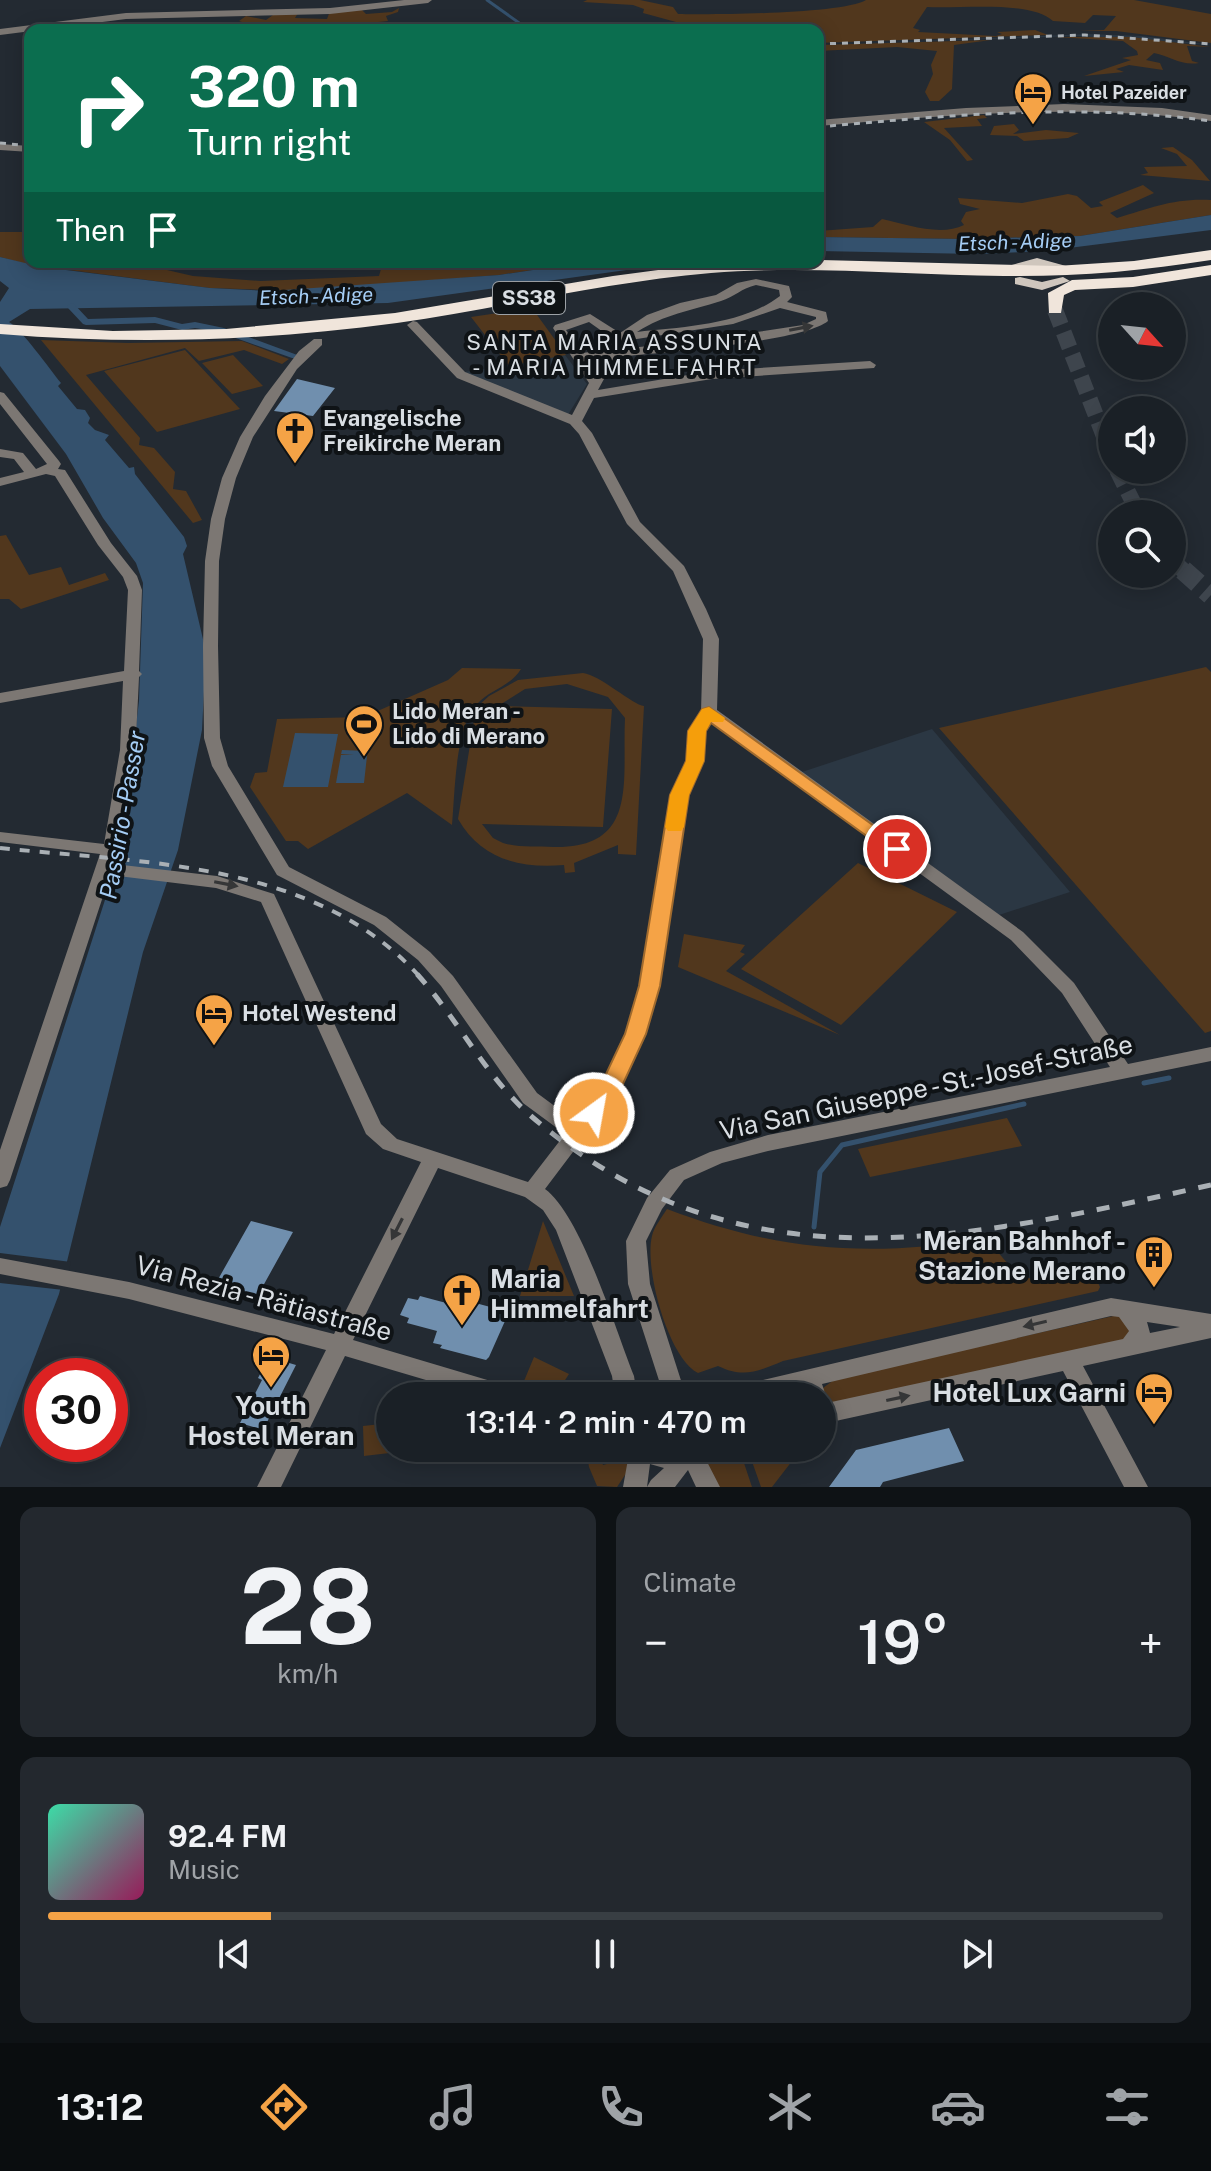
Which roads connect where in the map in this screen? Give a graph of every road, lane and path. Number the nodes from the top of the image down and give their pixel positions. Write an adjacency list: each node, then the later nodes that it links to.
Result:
1 (428, 0): 2 (street)
2 (63, 24)
3 (24, 29): 4 (street)
4 (0, 32)
5 (1211, 118): 6 (street)
6 (824, 123)
7 (0, 147): 8 (street)
8 (24, 149)
9 (1211, 243): 18 (highway)
10 (1211, 258): 13 (highway, SS38); 19 (highway, SS38)
11 (824, 260): 20 (highway)
12 (824, 266): 13 (highway, SS38)
13 (893, 267): 19 (highway, SS38)
14 (735, 268): 25 (highway, SS38)
15 (747, 268): 25 (highway, SS38)
16 (808, 268): 20 (highway)
17 (1211, 270): 19 (highway)
18 (1058, 275): 19 (highway); 20 (main road); 20 (main road); 22 (main road)
19 (1118, 275): 22 (highway)
20 (1023, 277): 22 (main road)
21 (780, 304): 26 (street); 26 (street); 27 (street, one-way to 21)
22 (1055, 310)
23 (413, 325): 32 (street)
24 (0, 332): 25 (highway, SS38); 25 (highway, SS38)
25 (312, 335): 44 (street)
26 (620, 338): 27 (street); 28 (street)
27 (613, 354): 28 (street); 30 (street)
28 (577, 357): 30 (street)
29 (870, 365): 30 (street)
30 (593, 389): 32 (street)
31 (0, 396): 34 (street)
32 (575, 421): 39 (street)
33 (0, 453): 35 (street)
34 (51, 470): 35 (street); 37 (street)
35 (32, 473): 36 (street)
36 (0, 482)
37 (134, 674): 38 (street); 41 (street)
38 (0, 698)
39 (709, 712): 43 (street); 44 (street)
40 (0, 837): 41 (street)
41 (108, 862): 45 (street, one-way to 45); 46 (street)
42 (1211, 1054): 43 (street, Via San Giuseppe - St.-Josef-Straße)
43 (1123, 1071): 56 (street, Via San Giuseppe - St.-Josef-Straße)
44 (579, 1134): 47 (street)
45 (432, 1159): 47 (street); 51 (street, one-way to 51)
46 (0, 1180)
47 (532, 1191): 55 (street)
48 (0, 1266): 51 (street, Via Rezia - Rätiastraße)
49 (1126, 1310): 50 (street); 52 (street); 57 (street, one-way to 57)
50 (1211, 1326): 52 (street)
51 (340, 1345): 54 (street, Via Rezia - Rätiastraße); 62 (street)
52 (1129, 1347): 53 (street)
53 (1069, 1361): 58 (street, one-way to 53); 66 (street)
54 (464, 1382)
55 (624, 1382)
56 (671, 1382)
57 (831, 1382)
58 (836, 1411)
59 (639, 1462): 63 (street)
60 (682, 1462): 64 (street)
61 (694, 1462): 65 (street)
62 (269, 1487)
63 (635, 1487)
64 (659, 1487)
65 (708, 1487)
66 (1136, 1487)

